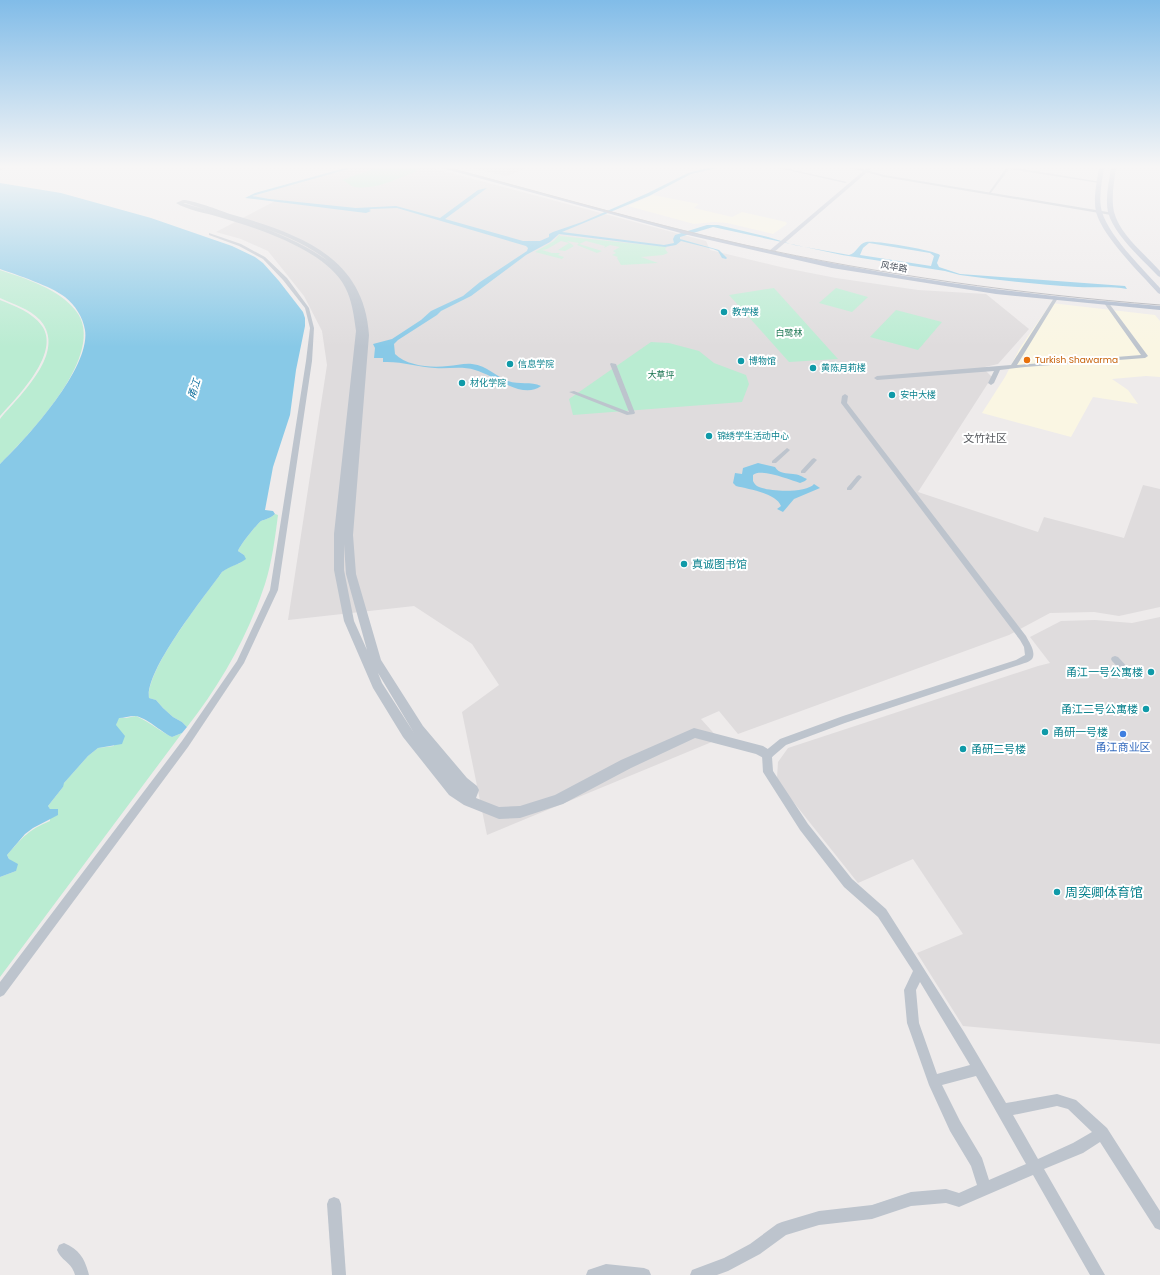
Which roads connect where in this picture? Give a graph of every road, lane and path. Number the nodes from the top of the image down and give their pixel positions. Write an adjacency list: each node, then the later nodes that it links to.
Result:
1 (256, 228): 33 (street)
2 (270, 228): 33 (street)
3 (669, 228): 10 (main road, 风华路)
4 (702, 228): 10 (main road, 风华路)
5 (793, 228): 10 (main road)
6 (794, 228): 10 (main road)
7 (1108, 228): 12 (main road)
8 (1119, 228): 11 (main road)
9 (210, 234): 35 (street)
10 (772, 245): 13 (main road, 风华路); 14 (main road, 风华路)
11 (1160, 275)
12 (1160, 292)
13 (1056, 298): 15 (main road, 风华路); 18 (street)
14 (1160, 303)
15 (1106, 304): 16 (main road, 风华路); 18 (street)
16 (1160, 308)
17 (613, 364): 22 (street)
18 (1013, 367): 19 (street)
19 (998, 369): 20 (street); 21 (street)
20 (877, 378)
21 (991, 383)
22 (572, 392)
23 (845, 396): 32 (street)
24 (787, 450): 26 (street)
25 (814, 460): 27 (street)
26 (774, 462)
27 (803, 472)
28 (859, 477): 29 (street)
29 (849, 489)
30 (1115, 659): 31 (street)
31 (1129, 674)
32 (768, 755): 33 (street); 34 (street)
33 (469, 800)
34 (918, 970): 36 (street); 37 (street)
35 (0, 991)
36 (979, 1069): 37 (street); 38 (street)
37 (933, 1081): 41 (street)
38 (1003, 1110): 39 (street); 40 (street)
39 (1102, 1133): 40 (street); 43 (street)
40 (1036, 1167): 41 (street); 50 (street)
41 (985, 1188): 49 (street)
42 (334, 1204): 46 (street)
43 (1160, 1223)
44 (64, 1250): 45 (street)
45 (82, 1275)
46 (339, 1275)
47 (593, 1275): 48 (street)
48 (644, 1275)
49 (697, 1275)
50 (1098, 1275)

